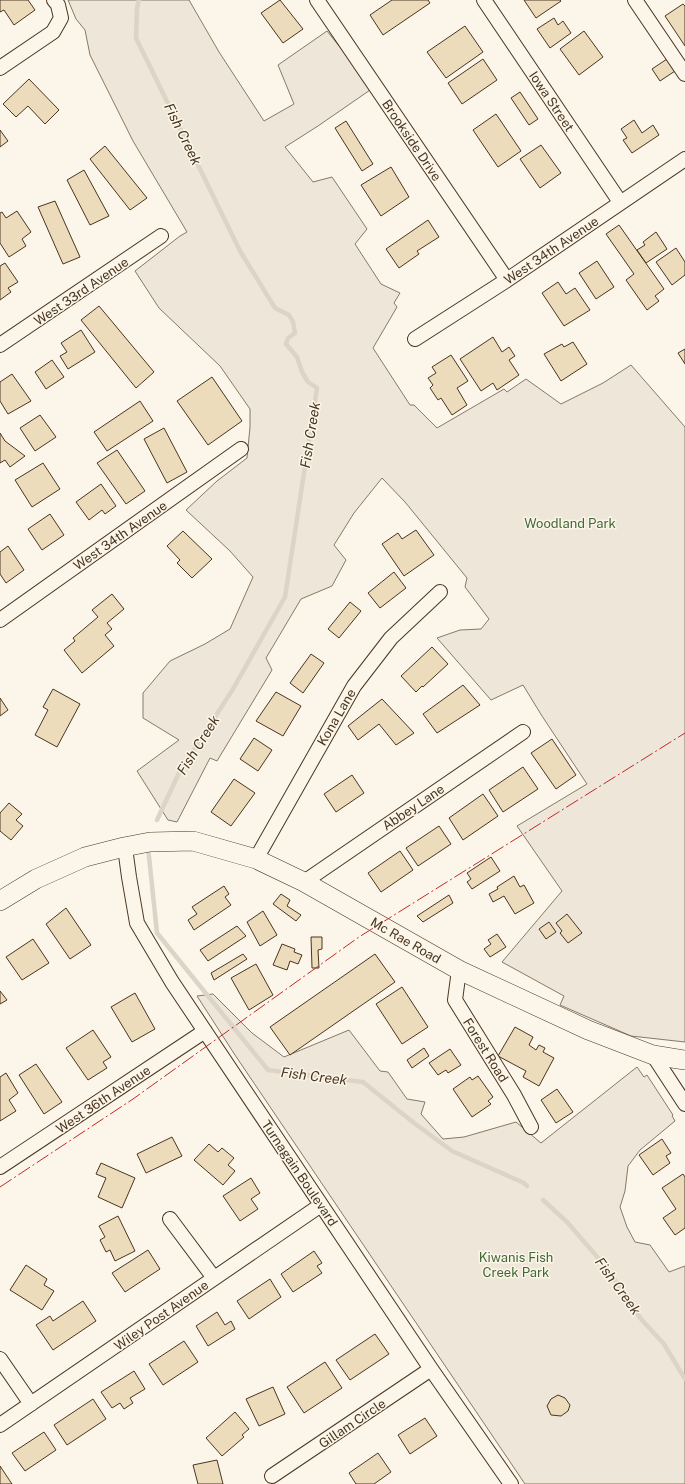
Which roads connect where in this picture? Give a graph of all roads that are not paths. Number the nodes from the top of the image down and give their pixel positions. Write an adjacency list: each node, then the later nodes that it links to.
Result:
1 (54, 0): 5 (street)
2 (317, 0): 10 (street, Brookside Drive)
3 (484, 0): 8 (street, Iowa Street)
4 (635, 0): 6 (street)
5 (0, 68)
6 (685, 74)
7 (685, 158): 8 (street, West 34th Avenue)
8 (620, 202): 10 (street, West 34th Avenue)
9 (161, 236): 12 (street, West 33rd Avenue)
10 (507, 280): 11 (street, West 34th Avenue)
11 (415, 339)
12 (0, 345)
13 (241, 449): 15 (street, West 34th Avenue)
14 (440, 592): 18 (street, Kona Lane)
15 (0, 620)
16 (523, 732): 19 (street, Abbey Lane)
17 (124, 847): 18 (street, Mc Rae Road); 20 (street, Mc Rae Road); 22 (street, Turnagain Boulevard)
18 (256, 859): 19 (street, Mc Rae Road)
19 (304, 882): 21 (street, Mc Rae Road)
20 (0, 901)
21 (459, 970): 23 (street, Mc Rae Road); 26 (street, Forest Road)
22 (205, 1031): 27 (street, West 36th Avenue); 28 (street, Turnagain Boulevard)
23 (652, 1055): 24 (street, Mc Rae Road); 25 (street)
24 (685, 1060)
25 (685, 1104)
26 (531, 1127)
27 (0, 1167)
28 (322, 1205): 30 (street, Wiley Post Avenue); 32 (street, Turnagain Boulevard)
29 (170, 1219): 30 (street)
30 (214, 1278): 33 (street, Wiley Post Avenue)
31 (0, 1358): 33 (street)
32 (431, 1369): 35 (street, Gillam Circle); 36 (street, Turnagain Boulevard)
33 (31, 1404): 34 (street, Wiley Post Avenue)
34 (0, 1426)
35 (272, 1476)
36 (511, 1484)

